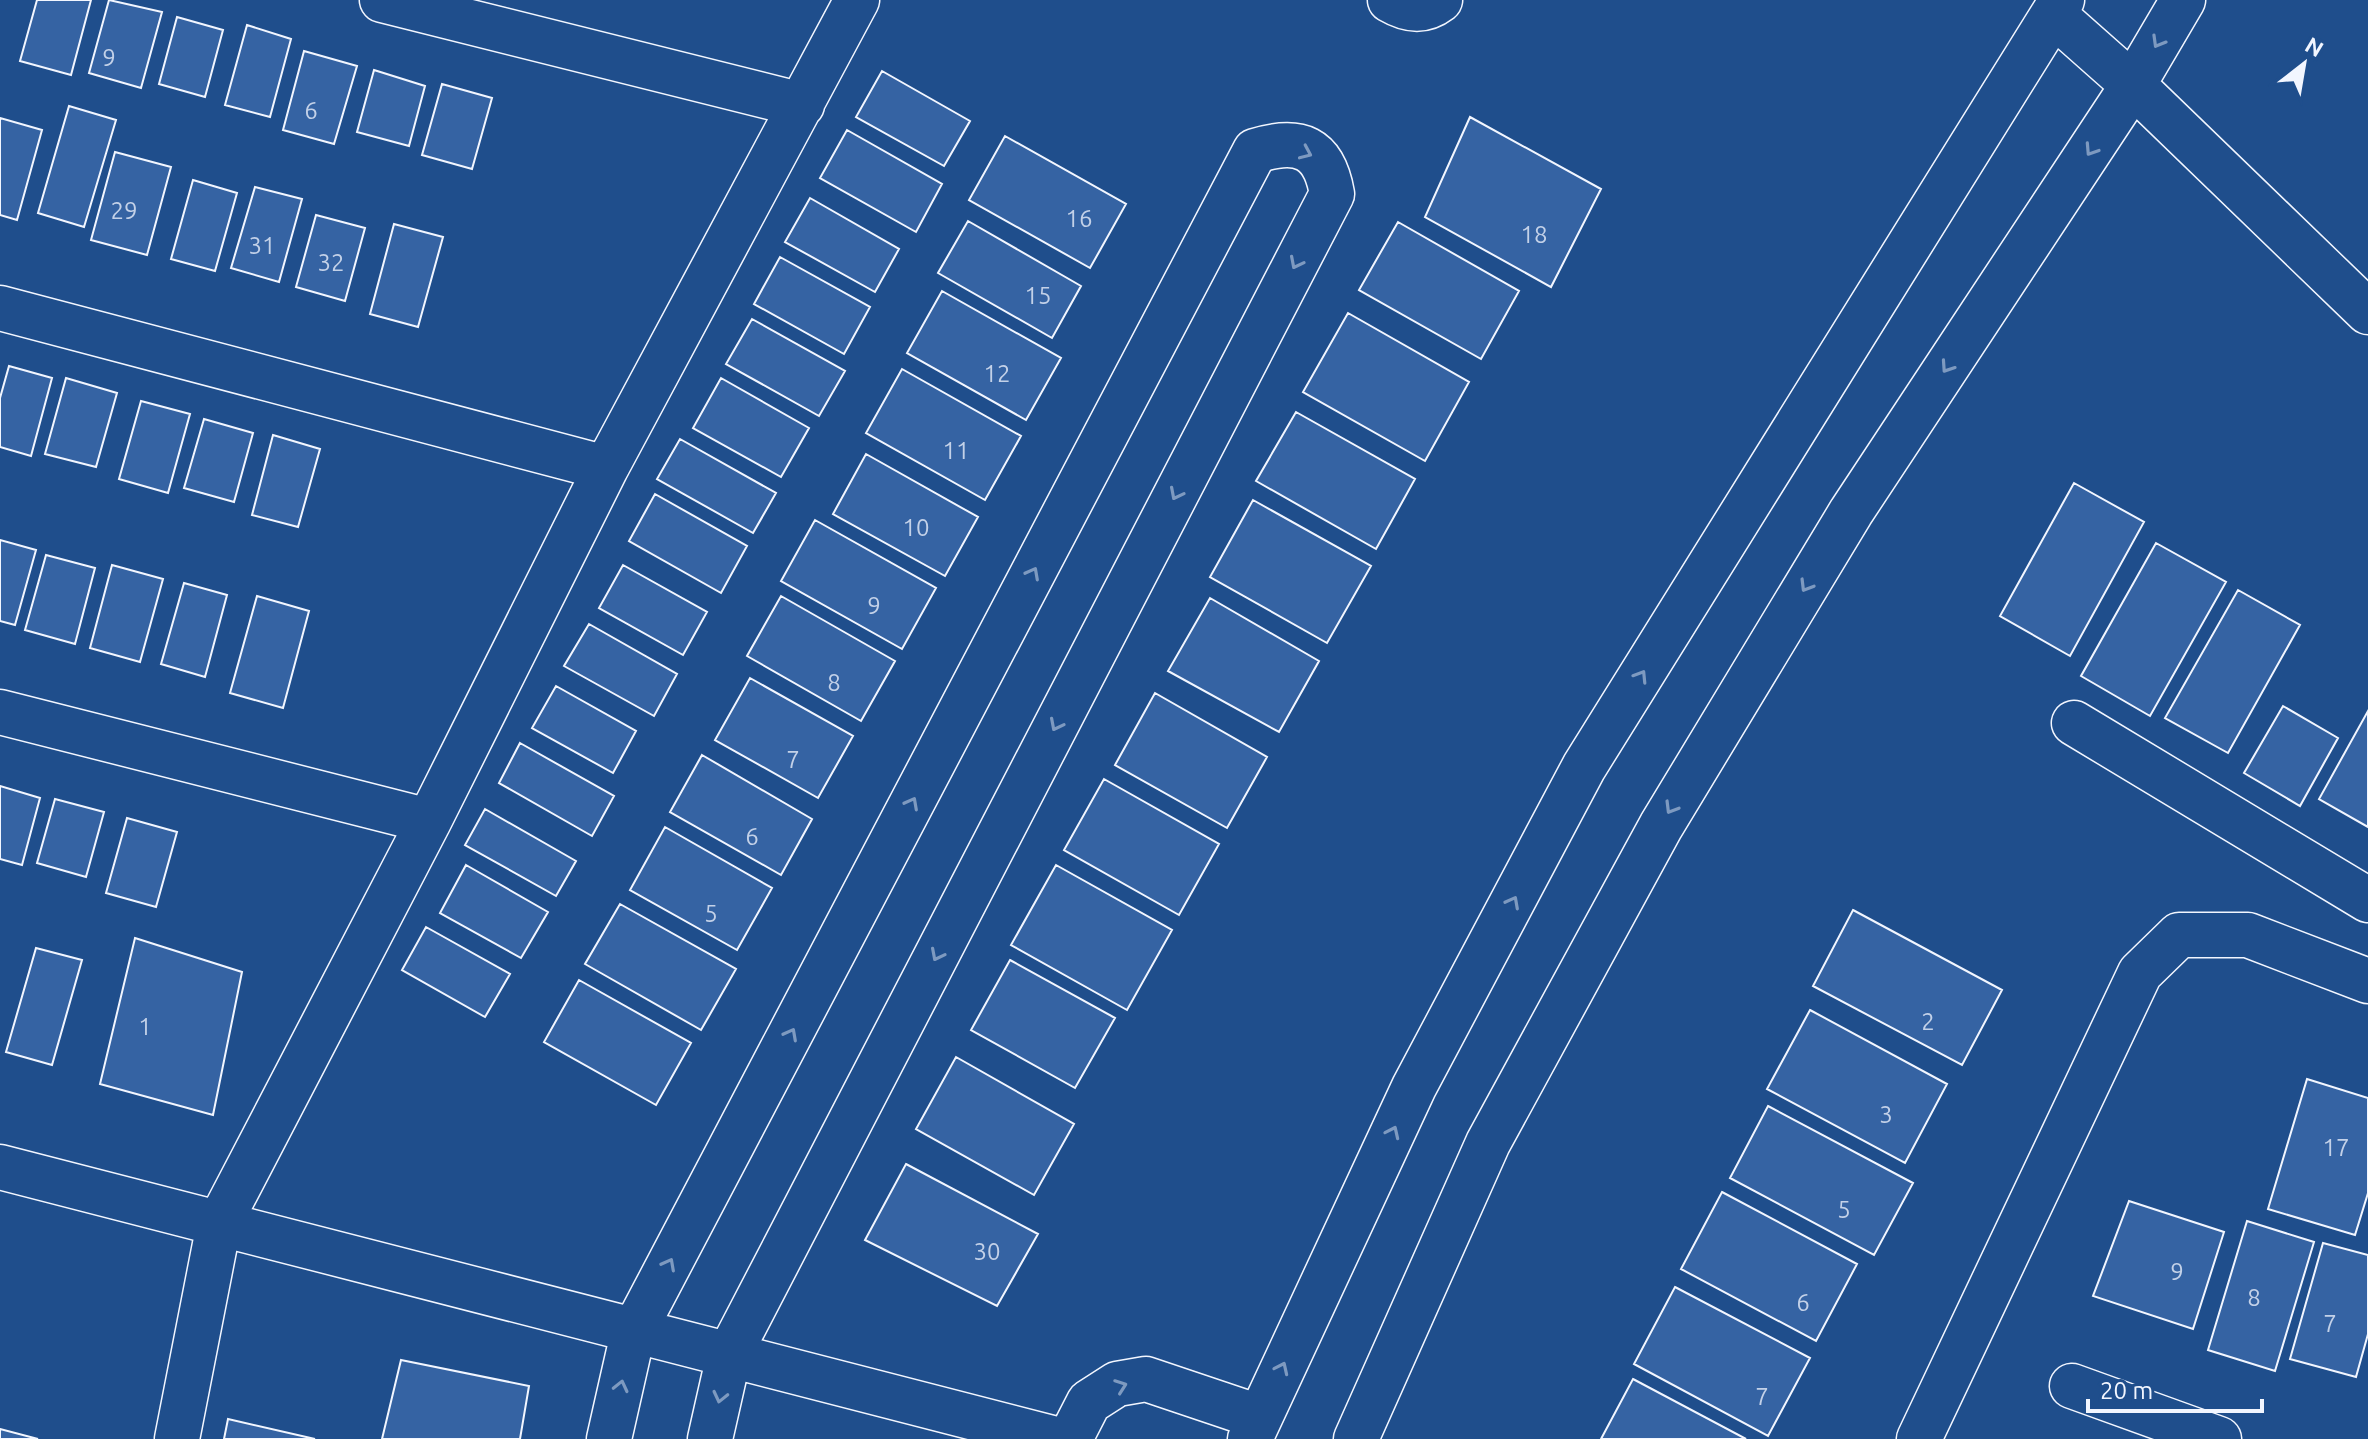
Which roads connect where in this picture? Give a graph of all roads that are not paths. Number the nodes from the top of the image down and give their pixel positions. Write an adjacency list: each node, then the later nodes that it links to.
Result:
1 (382, 0): 8 (street)
2 (857, 0): 8 (street)
3 (1390, 0): 4 (street)
4 (1440, 0)
5 (2183, 0): 7 (street, one-way to 7)
6 (2058, 7): 7 (street); 22 (street, one-way to 6)
7 (2133, 85): 10 (street); 28 (street, one-way to 28)
8 (802, 105): 11 (street)
9 (0, 308): 11 (street)
10 (2368, 312)
11 (606, 468): 14 (street)
12 (0, 712): 14 (street)
13 (2074, 723): 15 (street)
14 (429, 821): 18 (street)
15 (2368, 900)
16 (2368, 981): 29 (street)
17 (0, 1167): 18 (street)
18 (219, 1224): 19 (street); 23 (street)
19 (633, 1333): 20 (street); 20 (street, one-way to 20); 24 (street, one-way to 19)
20 (729, 1355): 25 (street, one-way to 25); 26 (street)
21 (2072, 1386): 30 (street)
22 (1255, 1428): 27 (street, one-way to 22)
23 (177, 1439)
24 (609, 1439)
25 (710, 1439)
26 (1056, 1439)
27 (1070, 1439)
28 (1356, 1439)
29 (1919, 1439)
30 (2219, 1439)

